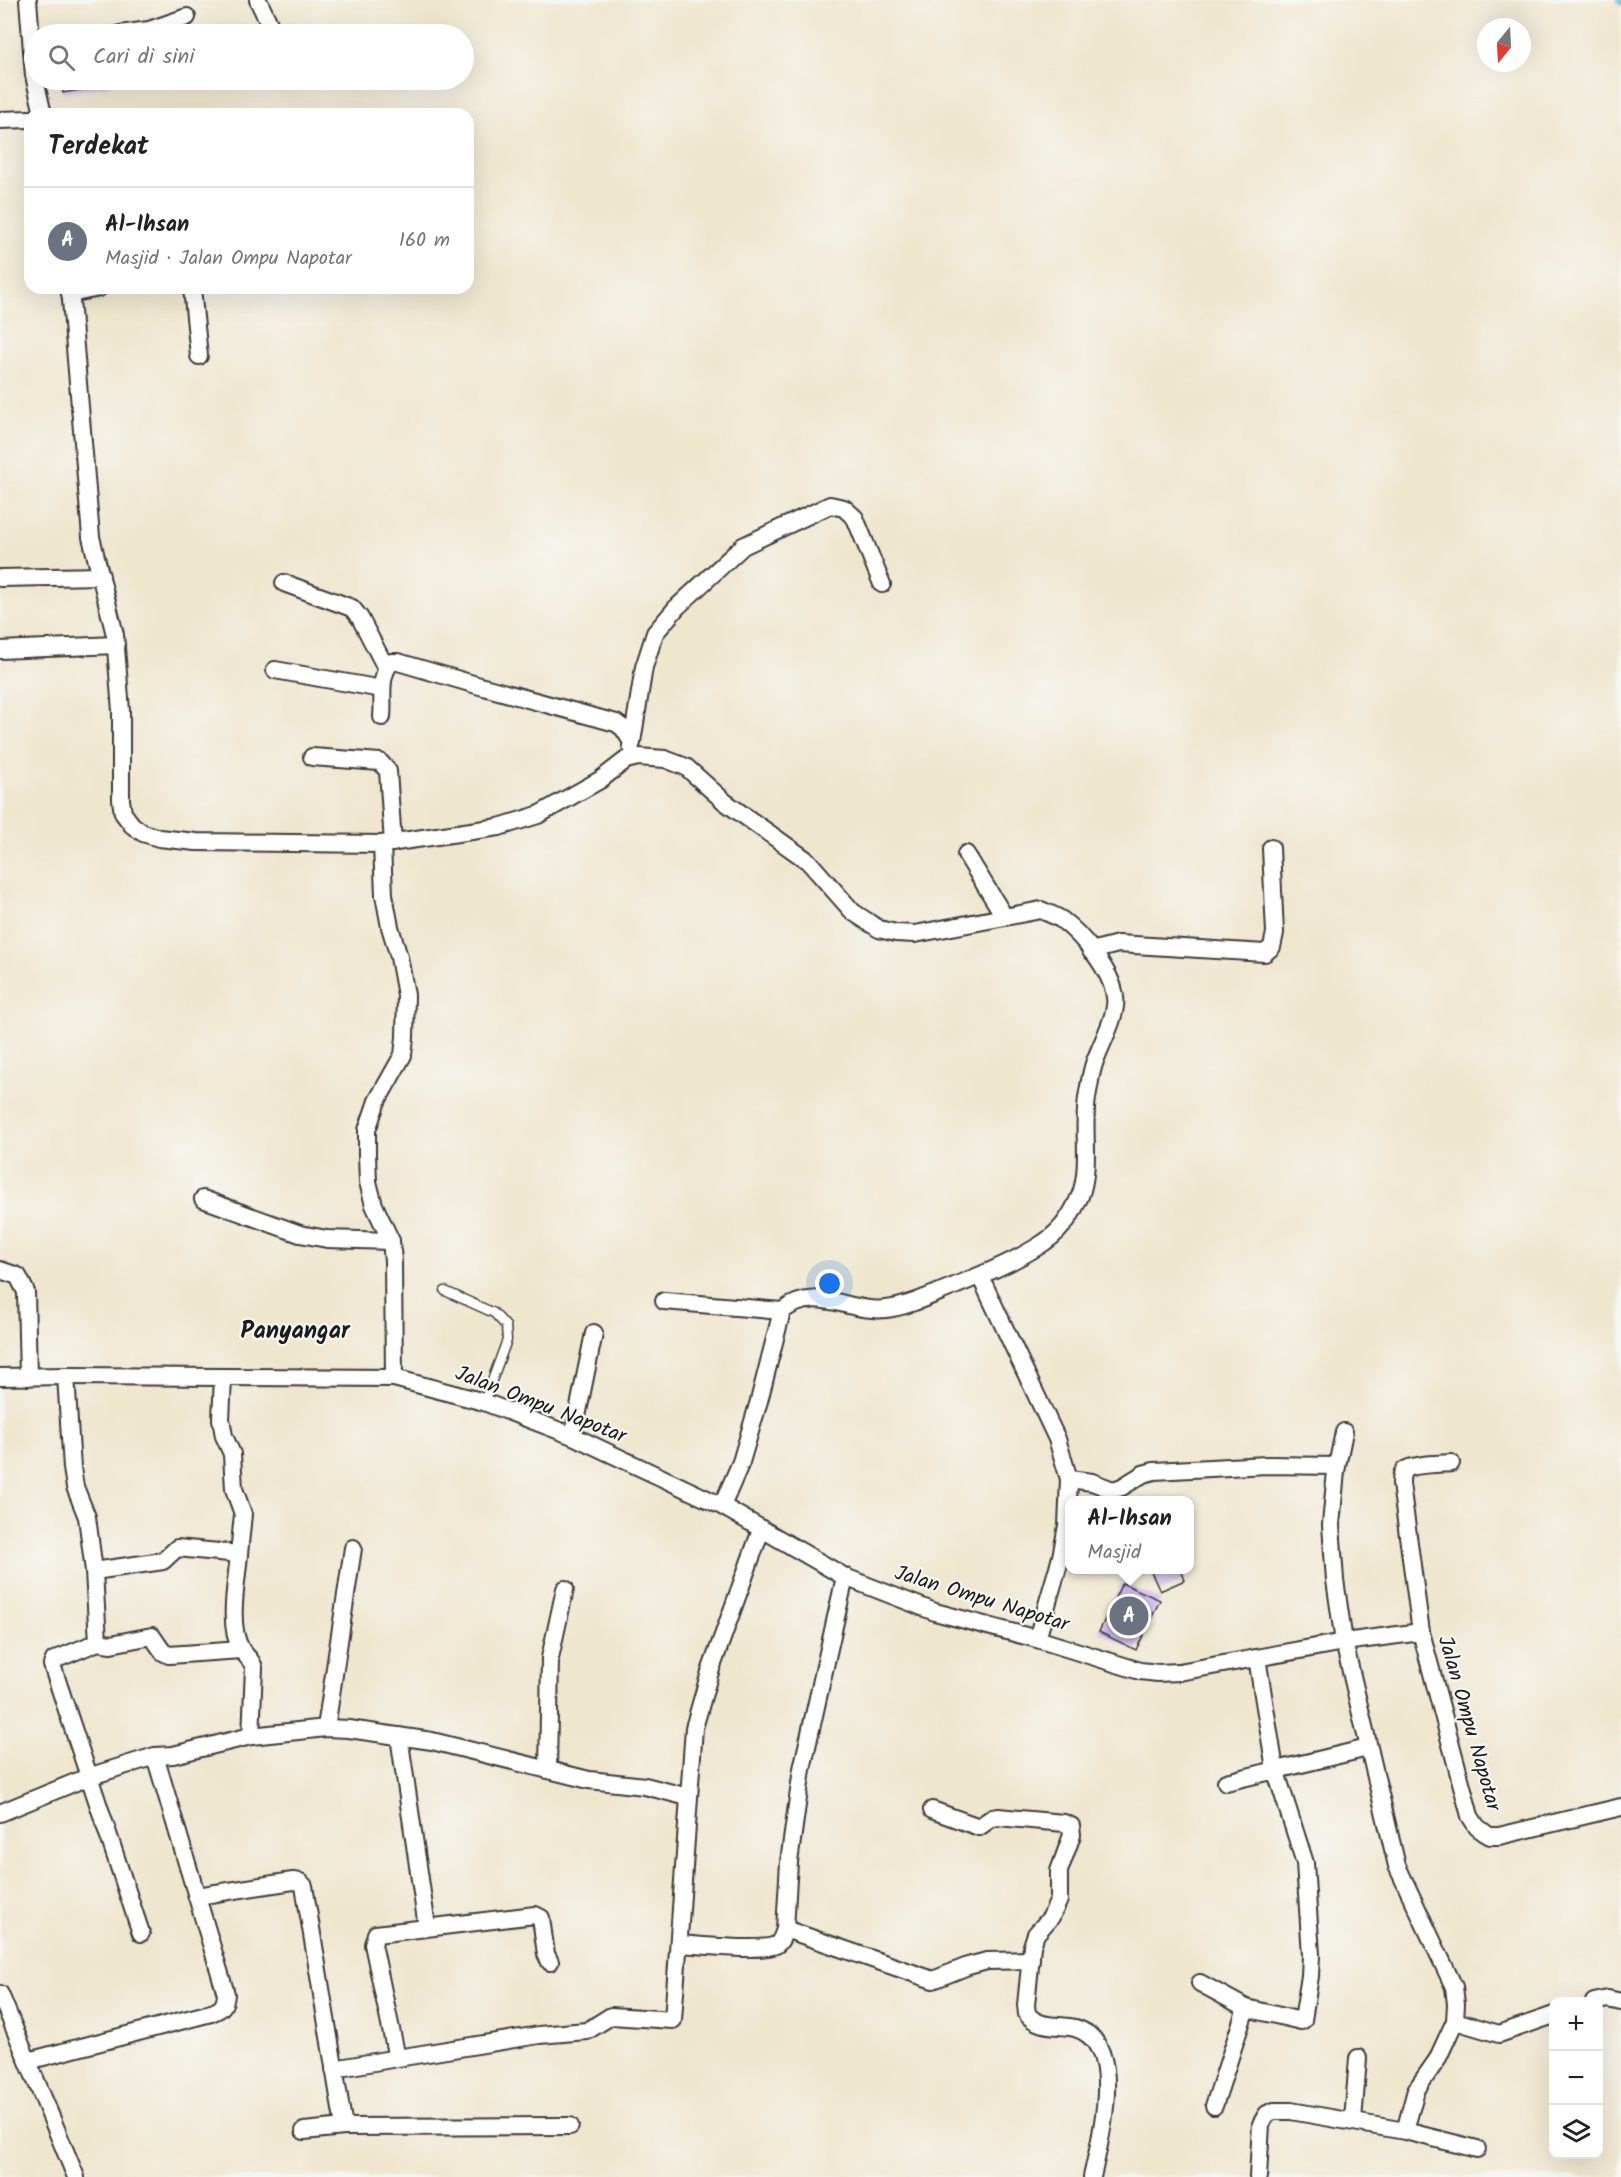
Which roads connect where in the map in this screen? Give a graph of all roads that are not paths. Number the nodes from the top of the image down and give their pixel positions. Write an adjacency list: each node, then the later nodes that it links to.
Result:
1 (28, 0): 4 (street)
2 (258, 0): 6 (street)
3 (187, 17): 5 (street)
4 (31, 24)
5 (166, 24)
6 (269, 24)
7 (38, 90): 8 (street)
8 (42, 108)
9 (24, 119): 10 (street)
10 (0, 120)
11 (70, 294): 14 (street)
12 (193, 294): 13 (street)
13 (199, 356)
14 (101, 576): 15 (street); 18 (street)
15 (0, 578)
16 (284, 583): 20 (street)
17 (882, 584): 24 (street)
18 (116, 645): 19 (street); 27 (street)
19 (0, 650)
20 (386, 668): 22 (street); 24 (street)
21 (275, 670): 22 (street)
22 (382, 689): 23 (street)
23 (382, 717)
24 (632, 742): 26 (street)
25 (312, 757): 27 (street)
26 (626, 760): 27 (street); 30 (street)
27 (388, 844): 33 (street)
28 (1270, 848): 31 (street)
29 (966, 854): 30 (street)
30 (1004, 916): 31 (street)
31 (1091, 951): 35 (street)
32 (203, 1198): 33 (street)
33 (391, 1241): 44 (street)
34 (0, 1270): 42 (street)
35 (980, 1276): 38 (street); 50 (street)
36 (445, 1291): 45 (lane)
37 (664, 1301): 38 (street)
38 (782, 1311): 52 (street)
39 (594, 1333): 47 (street)
40 (66, 1376): 42 (street, Jalan Ompu Napotar); 43 (street, Jalan Ompu Napotar); 57 (street)
41 (0, 1377): 42 (street, Jalan Ompu Napotar)
42 (28, 1377)
43 (223, 1378): 44 (street, Jalan Ompu Napotar); 56 (street)
44 (394, 1378): 45 (street, Jalan Ompu Napotar)
45 (484, 1402): 47 (street, Jalan Ompu Napotar)
46 (1344, 1431): 49 (street)
47 (573, 1436): 52 (street, Jalan Ompu Napotar)
48 (1451, 1463): 60 (street)
49 (1337, 1466): 50 (street); 63 (street)
50 (1069, 1479): 51 (street)
51 (1068, 1496)
52 (722, 1506): 53 (street, Jalan Ompu Napotar)
53 (761, 1530): 58 (street, Jalan Ompu Napotar); 75 (street)
54 (1065, 1536): 61 (street)
55 (353, 1548): 66 (street)
56 (239, 1554): 57 (street); 64 (street)
57 (94, 1571): 62 (street)
58 (845, 1577): 61 (street, Jalan Ompu Napotar); 81 (street)
59 (565, 1589): 72 (street)
60 (1421, 1632): 63 (street, Jalan Ompu Napotar); 76 (street, Jalan Ompu Napotar)
61 (1037, 1639): 65 (street, Jalan Ompu Napotar)
62 (98, 1642): 64 (street); 73 (street)
63 (1344, 1642): 65 (street, Jalan Ompu Napotar); 69 (street)
64 (241, 1650): 67 (street)
65 (1257, 1658): 71 (street)
66 (326, 1728): 67 (street); 68 (street)
67 (250, 1736): 70 (street)
68 (399, 1736): 72 (street); 80 (street)
69 (1368, 1748): 71 (street); 92 (street)
70 (155, 1755): 73 (street); 79 (street)
71 (1275, 1769): 74 (street); 90 (street)
72 (548, 1770): 75 (street)
73 (88, 1777): 78 (street); 82 (street)
74 (1226, 1782)
75 (688, 1797): 83 (street)
76 (1621, 1807)
77 (932, 1810): 84 (street)
78 (0, 1813)
79 (197, 1896): 95 (street); 96 (street)
80 (427, 1927): 85 (street); 93 (street)
81 (785, 1929): 83 (street); 84 (street)
82 (141, 1933)
83 (679, 1944): 93 (street)
84 (1030, 1960): 105 (street)
85 (550, 1962)
86 (1200, 1983): 90 (street)
87 (0, 1994): 95 (street)
88 (1603, 2000): 89 (street)
89 (1621, 2002)
90 (1246, 2008): 97 (street)
91 (1549, 2017): 92 (street)
92 (1455, 2021): 102 (street)
93 (397, 2058): 96 (street)
94 (1358, 2058): 98 (street)
95 (28, 2061): 104 (street)
96 (334, 2069): 100 (street)
97 (1214, 2106)
98 (1353, 2121): 102 (street); 106 (street)
99 (570, 2126): 100 (street)
100 (344, 2127): 101 (street)
101 (304, 2131)
102 (1405, 2131): 103 (street)
103 (1477, 2149)
104 (76, 2177)
105 (1092, 2177)
106 (1258, 2177)

